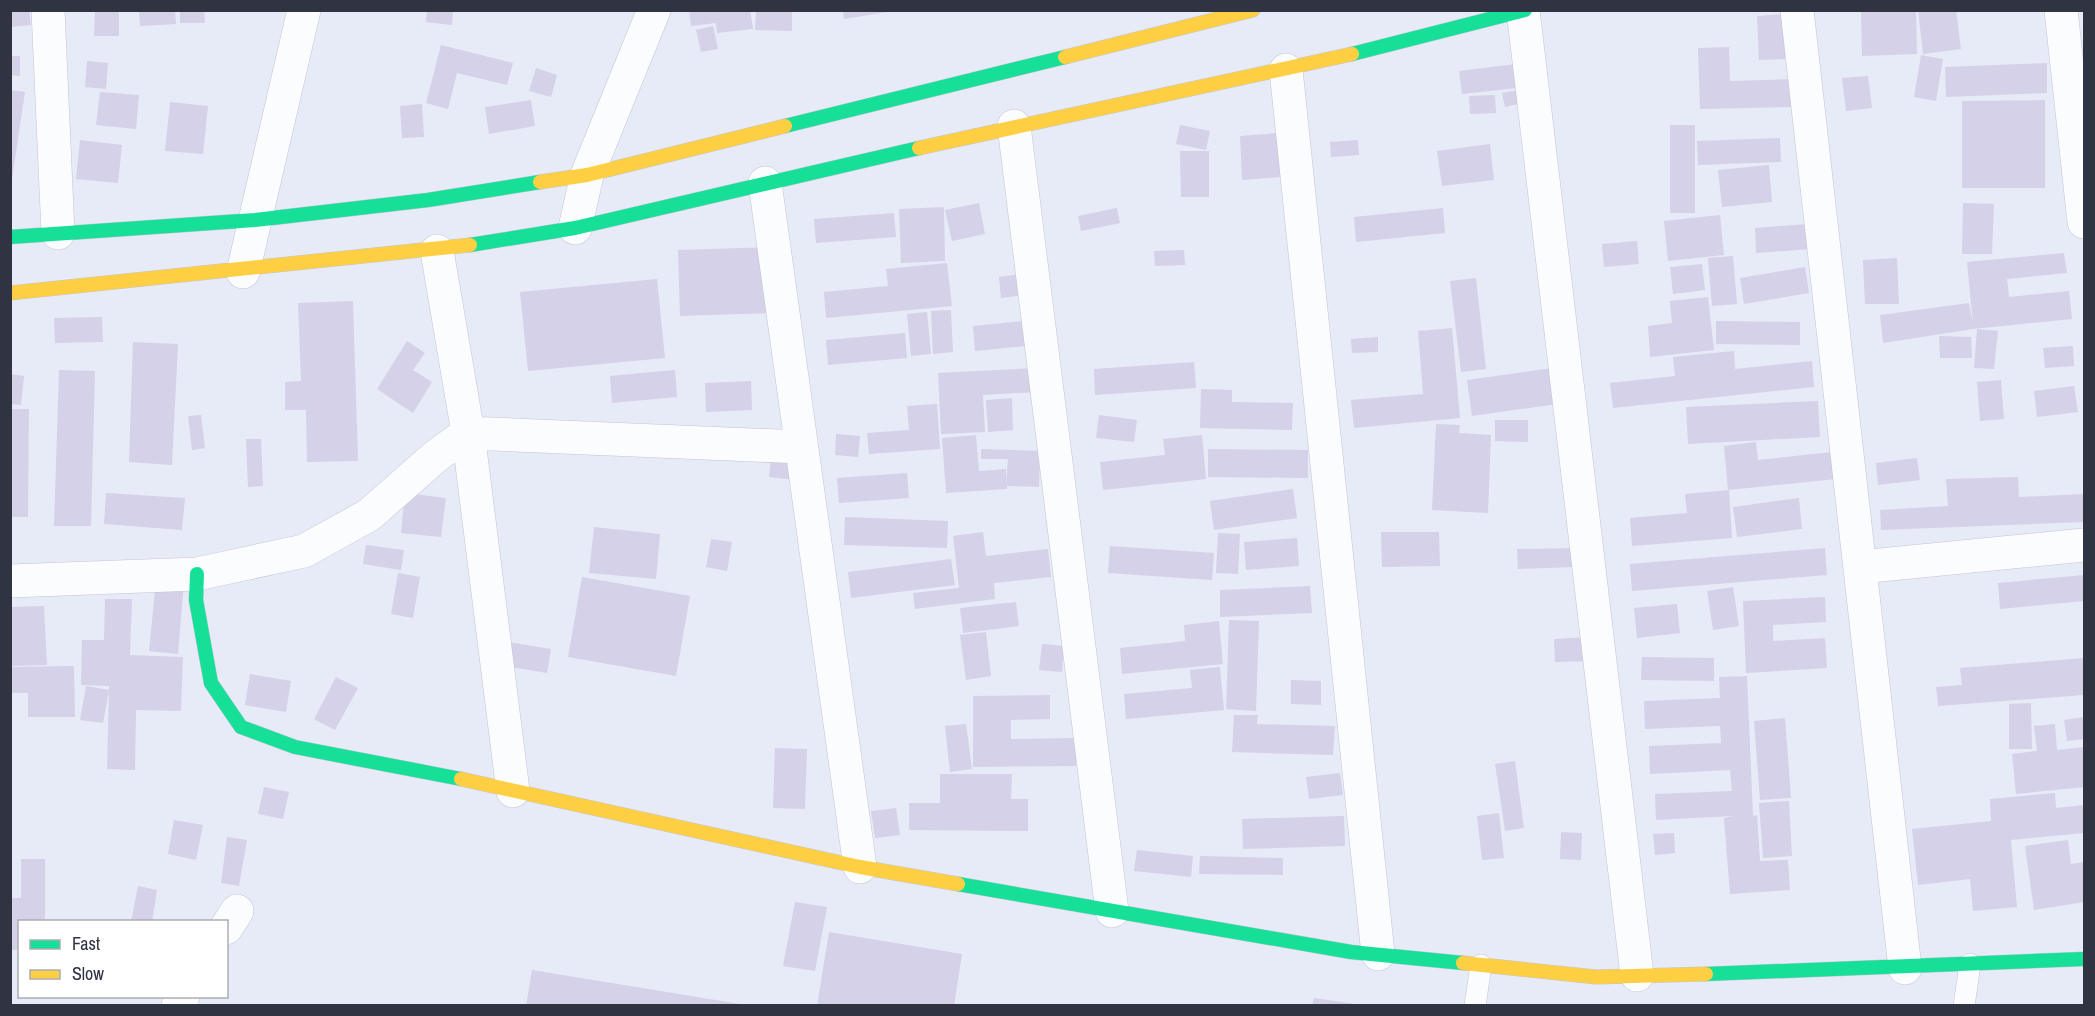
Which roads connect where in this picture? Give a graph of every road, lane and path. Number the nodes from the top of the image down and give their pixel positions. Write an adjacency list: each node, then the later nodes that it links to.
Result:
1 (48, 10): 15 (street)
2 (304, 10): 12 (street)
3 (654, 10): 10 (street)
4 (1253, 10): 10 (street)
5 (1797, 10): 23 (street)
6 (2061, 10): 13 (street)
7 (1524, 11): 8 (street); 34 (street)
8 (1286, 70): 9 (street); 29 (street)
9 (1014, 126): 11 (street); 28 (street)
10 (587, 175): 12 (street); 14 (street)
11 (765, 183): 14 (street); 21 (street)
12 (255, 220): 15 (street); 18 (street)
13 (2085, 222)
14 (575, 228): 17 (street)
15 (58, 234): 16 (street)
16 (10, 237)
17 (437, 251): 18 (street); 20 (street)
18 (243, 272): 19 (street)
19 (10, 293)
20 (468, 433): 21 (street); 24 (street); 26 (street)
21 (801, 447): 27 (street)
22 (2085, 545): 23 (street)
23 (1860, 567): 33 (street)
24 (197, 574): 25 (street); 26 (street)
25 (10, 581)
26 (513, 791): 27 (street)
27 (860, 867): 28 (street)
28 (1112, 910): 29 (street)
29 (1378, 954): 32 (street)
30 (2085, 959): 31 (street)
31 (1970, 964): 33 (street); 36 (lane)
32 (1481, 965): 34 (street); 35 (lane)
33 (1905, 968): 34 (street)
34 (1637, 975)
35 (1475, 1005)
36 (1964, 1005)

